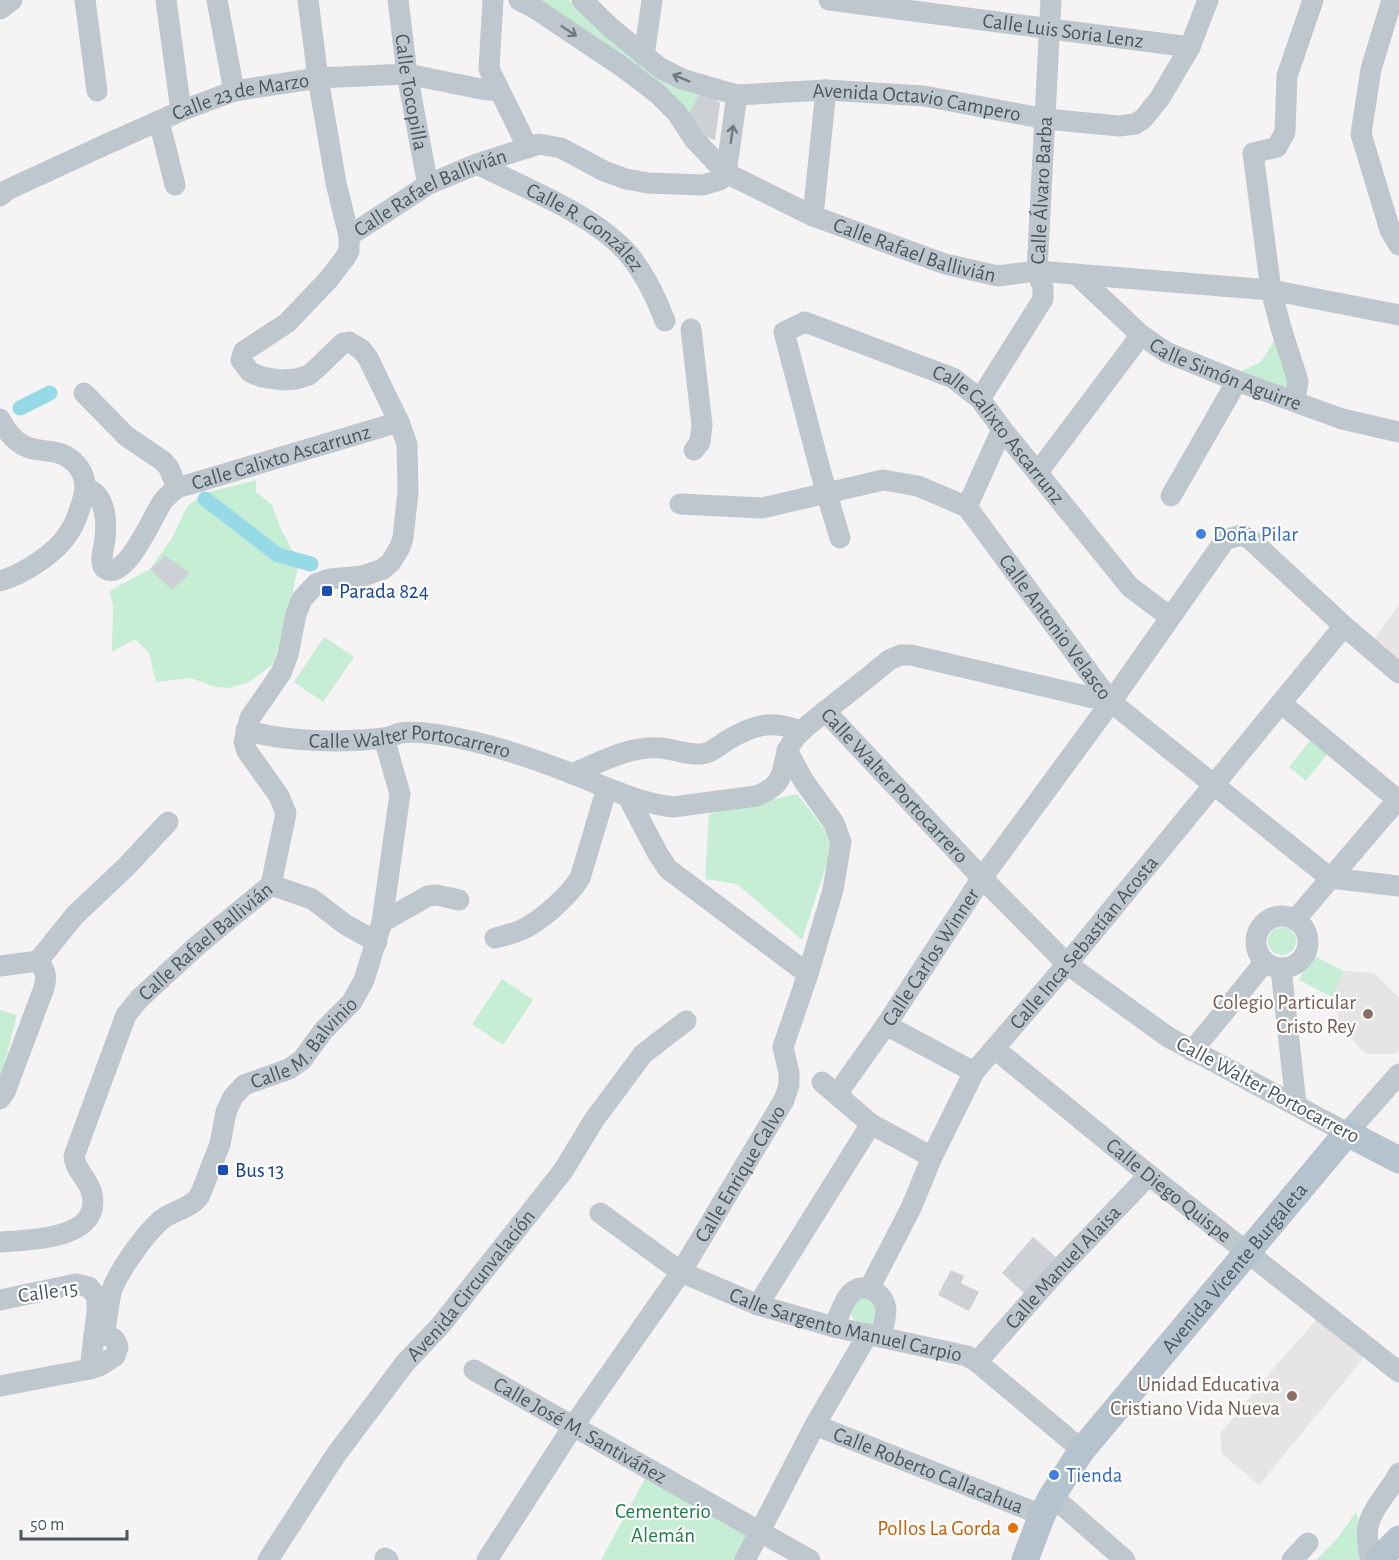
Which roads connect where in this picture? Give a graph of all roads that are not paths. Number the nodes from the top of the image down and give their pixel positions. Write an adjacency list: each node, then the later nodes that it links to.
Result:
1 (12, 0): 16 (street)
2 (85, 0): 24 (street)
3 (166, 0): 27 (street)
4 (217, 0): 25 (street)
5 (308, 0): 21 (street)
6 (398, 0): 20 (street, Calle Tocopilla)
7 (493, 0): 22 (street)
8 (519, 0): 32 (street, one-way to 32)
9 (652, 0): 19 (street)
10 (829, 0): 17 (street, Calle Luis Soria Lenz)
11 (1051, 0): 17 (street, Calle Álvaro Barba)
12 (1208, 0): 18 (street, Avenida Octavio Campero)
13 (1313, 0): 41 (street)
14 (1392, 0): 38 (street)
15 (584, 1): 19 (street, Avenida Octavio Campero)
16 (0, 9)
17 (1049, 27): 18 (street, Calle Luis Soria Lenz); 28 (street, Calle Álvaro Barba)
18 (1190, 47): 28 (street, Avenida Octavio Campero)
19 (644, 56): 26 (street, Avenida Octavio Campero, one-way to 19)
20 (407, 74): 21 (street, Calle 23 de Marzo); 22 (street, Calle 23 de Marzo); 33 (street, Calle Tocopilla)
21 (318, 78): 25 (street, Calle 23 de Marzo); 37 (street)
22 (498, 90): 30 (street)
23 (826, 90): 26 (street, Avenida Octavio Campero); 28 (street, Avenida Octavio Campero); 36 (street)
24 (97, 91)
25 (234, 91): 27 (street, Calle 23 de Marzo)
26 (737, 95): 32 (street, one-way to 26)
27 (181, 111): 29 (street, Calle 23 de Marzo)
28 (1046, 119): 39 (street, Calle Álvaro Barba)
29 (159, 121): 34 (street); 35 (street, Calle 23 de Marzo)
30 (528, 148): 31 (street, Calle Rafael Ballivián); 32 (street, Calle Rafael Ballivián)
31 (477, 164): 33 (street, Calle Rafael Ballivián); 43 (street, Calle R. González)
32 (726, 174): 36 (street, Calle Rafael Ballivián)
33 (429, 184): 37 (street, Calle Rafael Ballivián)
34 (175, 185)
35 (0, 196)
36 (813, 216): 39 (street, Calle Rafael Ballivián)
37 (349, 236): 51 (street, Calle Rafael Ballivián)
38 (1399, 245)
39 (1037, 271): 40 (street, Calle Rafael Ballivián); 48 (street, Calle Álvaro Barba)
40 (1076, 274): 41 (street, Calle Rafael Ballivián); 45 (street, Calle Simón Aguirre)
41 (1271, 290): 42 (street, Calle Rafael Ballivián); 49 (street)
42 (1399, 315)
43 (664, 321)
44 (691, 329): 54 (street)
45 (1141, 335): 46 (street, Calle Simón Aguirre); 55 (street)
46 (1237, 381): 49 (street, Calle Simón Aguirre); 58 (street)
47 (84, 393): 57 (street)
48 (980, 399): 52 (street, Calle Calixto Ascarrunz); 61 (street, Calle Calixto Ascarrunz, bridge)
49 (1295, 401): 53 (street, Calle Simón Aguirre)
50 (0, 419): 56 (street)
51 (399, 422): 57 (street, Calle Calixto Ascarrunz); 69 (street, Calle Rafael Ballivián)
52 (1002, 429): 55 (street, Calle Calixto Ascarrunz); 60 (street)
53 (1399, 432)
54 (694, 450)
55 (1038, 472): 63 (street, Calle Calixto Ascarrunz)
56 (86, 488): 57 (street, Calle Calixto Ascarrunz); 62 (street)
57 (177, 488)
58 (1171, 496)
59 (680, 504): 60 (street)
60 (967, 507): 66 (street, Calle Antonio Velasco)
61 (840, 538)
62 (0, 580)
63 (1170, 617): 64 (street, Calle Carlos Winner); 66 (street, Calle Carlos Winner)
64 (1344, 626): 65 (street); 67 (street, Calle Inca Sebastían Acosta)
65 (1399, 673)
66 (1111, 702): 68 (street); 74 (street, Calle Antonio Velasco); 79 (street, Calle Carlos Winner)
67 (1281, 703): 74 (street, Calle Inca Sebastían Acosta); 77 (street)
68 (825, 711): 70 (street, Calle Walter Portocarrero); 79 (street, Calle Walter Portocarrero)
69 (246, 730): 71 (street, Calle Walter Portocarrero); 81 (street, Calle Rafael Ballivián)
70 (800, 731): 72 (street, Calle Walter Portocarrero); 73 (street)
71 (384, 738): 73 (street, Calle Walter Portocarrero); 85 (street, Calle M. Balvinio)
72 (787, 750): 76 (street, Calle Walter Portocarrero); 91 (street, Calle Enrique Calvo)
73 (572, 774): 75 (street, Calle Walter Portocarrero)
74 (1215, 783): 80 (street, Calle Antonio Velasco); 88 (street, Calle Inca Sebastían Acosta)
75 (607, 788): 76 (street, Calle Walter Portocarrero); 86 (street)
76 (628, 797): 91 (street)
77 (1398, 799): 80 (street)
78 (168, 822): 87 (street)
79 (982, 878): 88 (street, Calle Walter Portocarrero); 93 (street, Calle Carlos Winner)
80 (1330, 878): 82 (street); 84 (street)
81 (271, 885): 85 (street); 106 (street, Calle Rafael Ballivián)
82 (1399, 886)
83 (459, 900): 85 (street)
84 (1295, 920): 90 (street); 90 (street)
85 (379, 932): 113 (street, Calle M. Balvinio)
86 (495, 938)
87 (38, 961): 89 (street); 98 (street)
88 (1067, 964): 94 (street, Calle Inca Sebastían Acosta); 95 (street, Calle Walter Portocarrero)
89 (0, 966)
90 (1273, 966): 95 (street); 99 (street)
91 (808, 974): 108 (street, Calle Enrique Calvo)
92 (686, 1021): 127 (street, Avenida Circunvalación)
93 (886, 1026): 96 (street); 100 (street, Calle Carlos Winner)
94 (995, 1049): 96 (street, Calle Inca Sebastían Acosta); 104 (street, Calle Diego Quispe)
95 (1192, 1051): 99 (street, Calle Walter Portocarrero)
96 (974, 1072): 102 (street, Calle Inca Sebastían Acosta)
97 (1399, 1074): 101 (street, Avenida Vicente Burgaleta)
98 (0, 1099)
99 (1296, 1104): 101 (street, Calle Walter Portocarrero)
100 (871, 1124): 102 (street); 111 (street)
101 (1347, 1132): 103 (main road, Calle Walter Portocarrero); 107 (main road, Avenida Vicente Burgaleta)
102 (932, 1157): 109 (street, Calle Inca Sebastían Acosta)
103 (1399, 1160)
104 (1149, 1175): 107 (street, Calle Diego Quispe); 115 (street, Calle Manuel Alaisa)
105 (600, 1213): 108 (street, Calle Sargento Manuel Carpio)
106 (0, 1242)
107 (1249, 1252): 117 (street, Calle Diego Quispe); 121 (main road, Avenida Vicente Burgaleta)
108 (681, 1272): 111 (street, Calle Sargento Manuel Carpio); 119 (street, Calle Enrique Calvo)
109 (869, 1288): 112 (street); 114 (street)
110 (0, 1300): 113 (street, Calle 15)
111 (758, 1305): 112 (street, Calle Sargento Manuel Carpio)
112 (834, 1327): 114 (street, Calle Sargento Manuel Carpio)
113 (99, 1335): 118 (street)
114 (874, 1335): 115 (street, Calle Sargento Manuel Carpio); 120 (street)
115 (977, 1362): 121 (street, Calle Sargento Manuel Carpio)
116 (474, 1370): 119 (street, Calle José M. Santiváñez)
117 (1399, 1372)
118 (0, 1386)
119 (574, 1425): 124 (street, Calle José M. Santiváñez); 128 (street, Calle Enrique Calvo)
120 (815, 1425): 123 (street, Calle Roberto Callacahua); 124 (street)
121 (1083, 1450): 123 (main road, Avenida Vicente Burgaleta)
122 (1399, 1473): 134 (street)
123 (1047, 1505): 131 (main road, Avenida Vicente Burgaleta); 132 (street, Calle Roberto Callacahua)
124 (759, 1533): 129 (street); 130 (street, Calle José M. Santiváñez)
125 (1399, 1539): 135 (main road)
126 (1308, 1543): 133 (street)
127 (268, 1560)
128 (487, 1560)
129 (745, 1560)
130 (810, 1560)
131 (1025, 1560)
132 (1125, 1560)
133 (1292, 1560)
134 (1370, 1560)
135 (1378, 1560)

